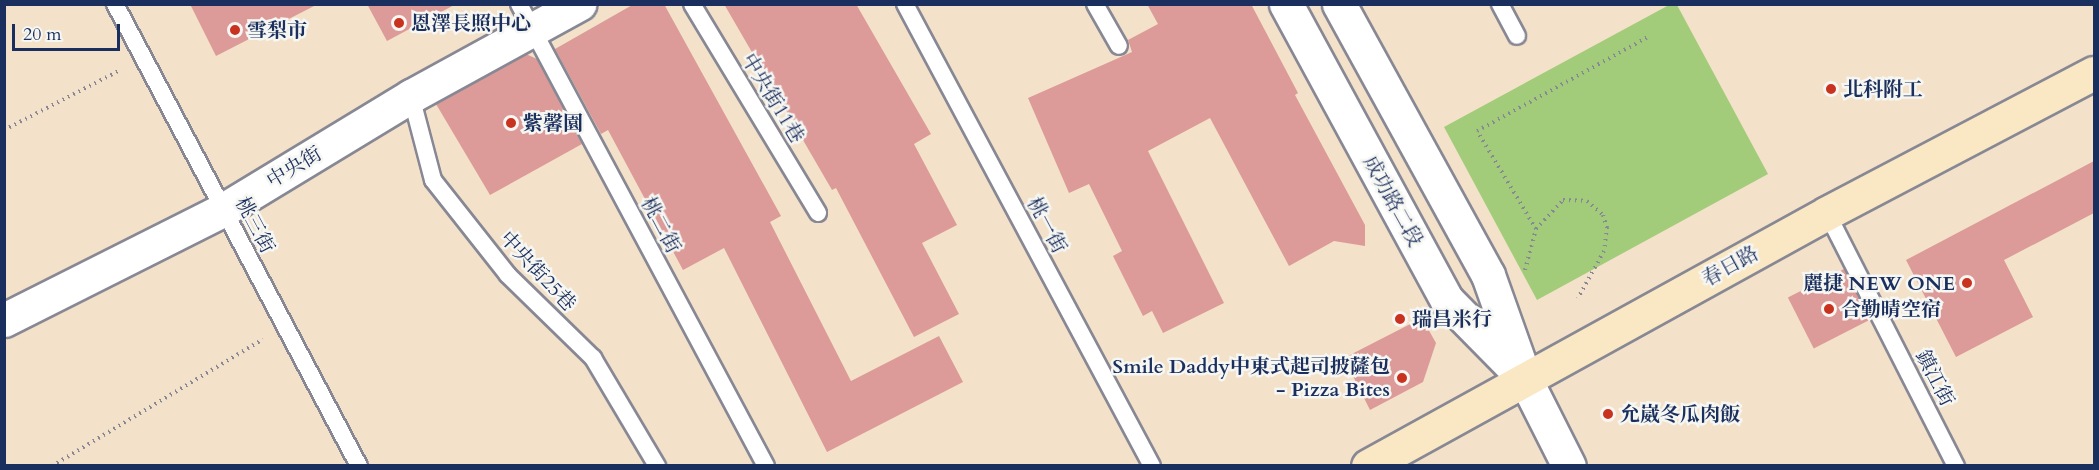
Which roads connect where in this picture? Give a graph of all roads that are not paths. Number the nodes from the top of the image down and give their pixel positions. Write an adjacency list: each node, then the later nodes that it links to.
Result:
1 (115, 4): 14 (lane, 桃三街)
2 (579, 4): 9 (street, 中央街)
3 (692, 4): 15 (lane, 中央街11巷)
4 (905, 4): 22 (lane, 桃一街)
5 (1095, 4): 11 (lane)
6 (1286, 4): 18 (street, 成功路二段)
7 (1339, 4): 18 (street, 成功路二段)
8 (1500, 4): 10 (lane)
9 (526, 17): 13 (street, 中央街); 21 (lane, 桃二街)
10 (1517, 36)
11 (1119, 46)
12 (2094, 73): 16 (main road, 春日路)
13 (411, 96): 14 (street, 中央街); 20 (lane, 中央街25巷)
14 (223, 210): 17 (street, 中央街); 19 (lane, 桃三街)
15 (818, 213)
16 (1827, 213): 18 (main road, 春日路); 25 (lane, 鎮江街)
17 (4, 320)
18 (1525, 380): 23 (main road, 春日路); 24 (street, 成功路二段)
19 (359, 465)
20 (657, 465)
21 (766, 465)
22 (1152, 465)
23 (1368, 465)
24 (1569, 465)
25 (1956, 465)

